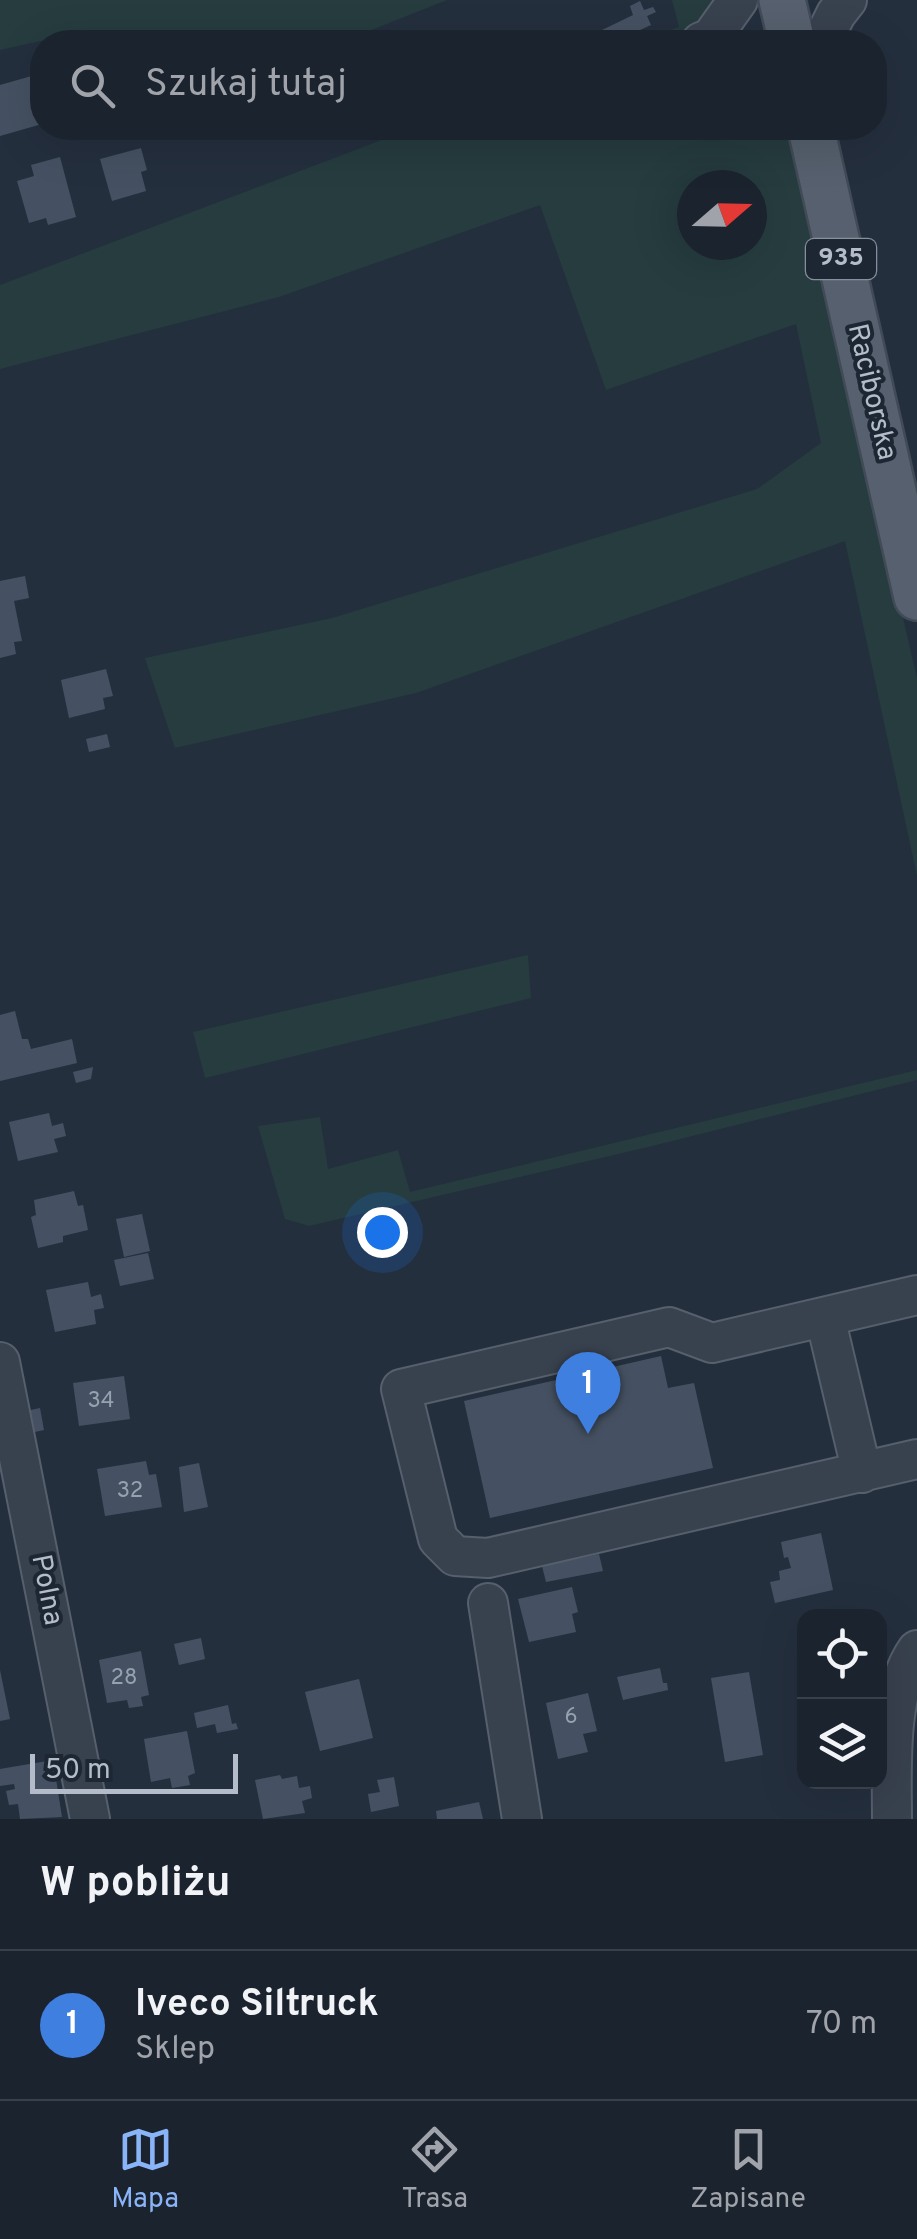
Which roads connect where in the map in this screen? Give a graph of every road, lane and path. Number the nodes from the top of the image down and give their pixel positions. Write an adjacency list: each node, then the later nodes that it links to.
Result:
1 (738, 0): 4 (street)
2 (782, 0): 5 (main road)
3 (847, 0): 6 (street)
4 (722, 30)
5 (789, 30)
6 (828, 30)
7 (814, 140): 8 (main road, Raciborska / 935)
8 (917, 597)
9 (917, 1295): 10 (street)
10 (825, 1317): 14 (street); 14 (street)
11 (0, 1362): 12 (street, Polna)
12 (8, 1438): 17 (street, Polna)
13 (917, 1460): 14 (street)
14 (862, 1473)
15 (488, 1603): 18 (street)
16 (917, 1650): 19 (street)
17 (90, 1819)
18 (522, 1819)
19 (892, 1819)

